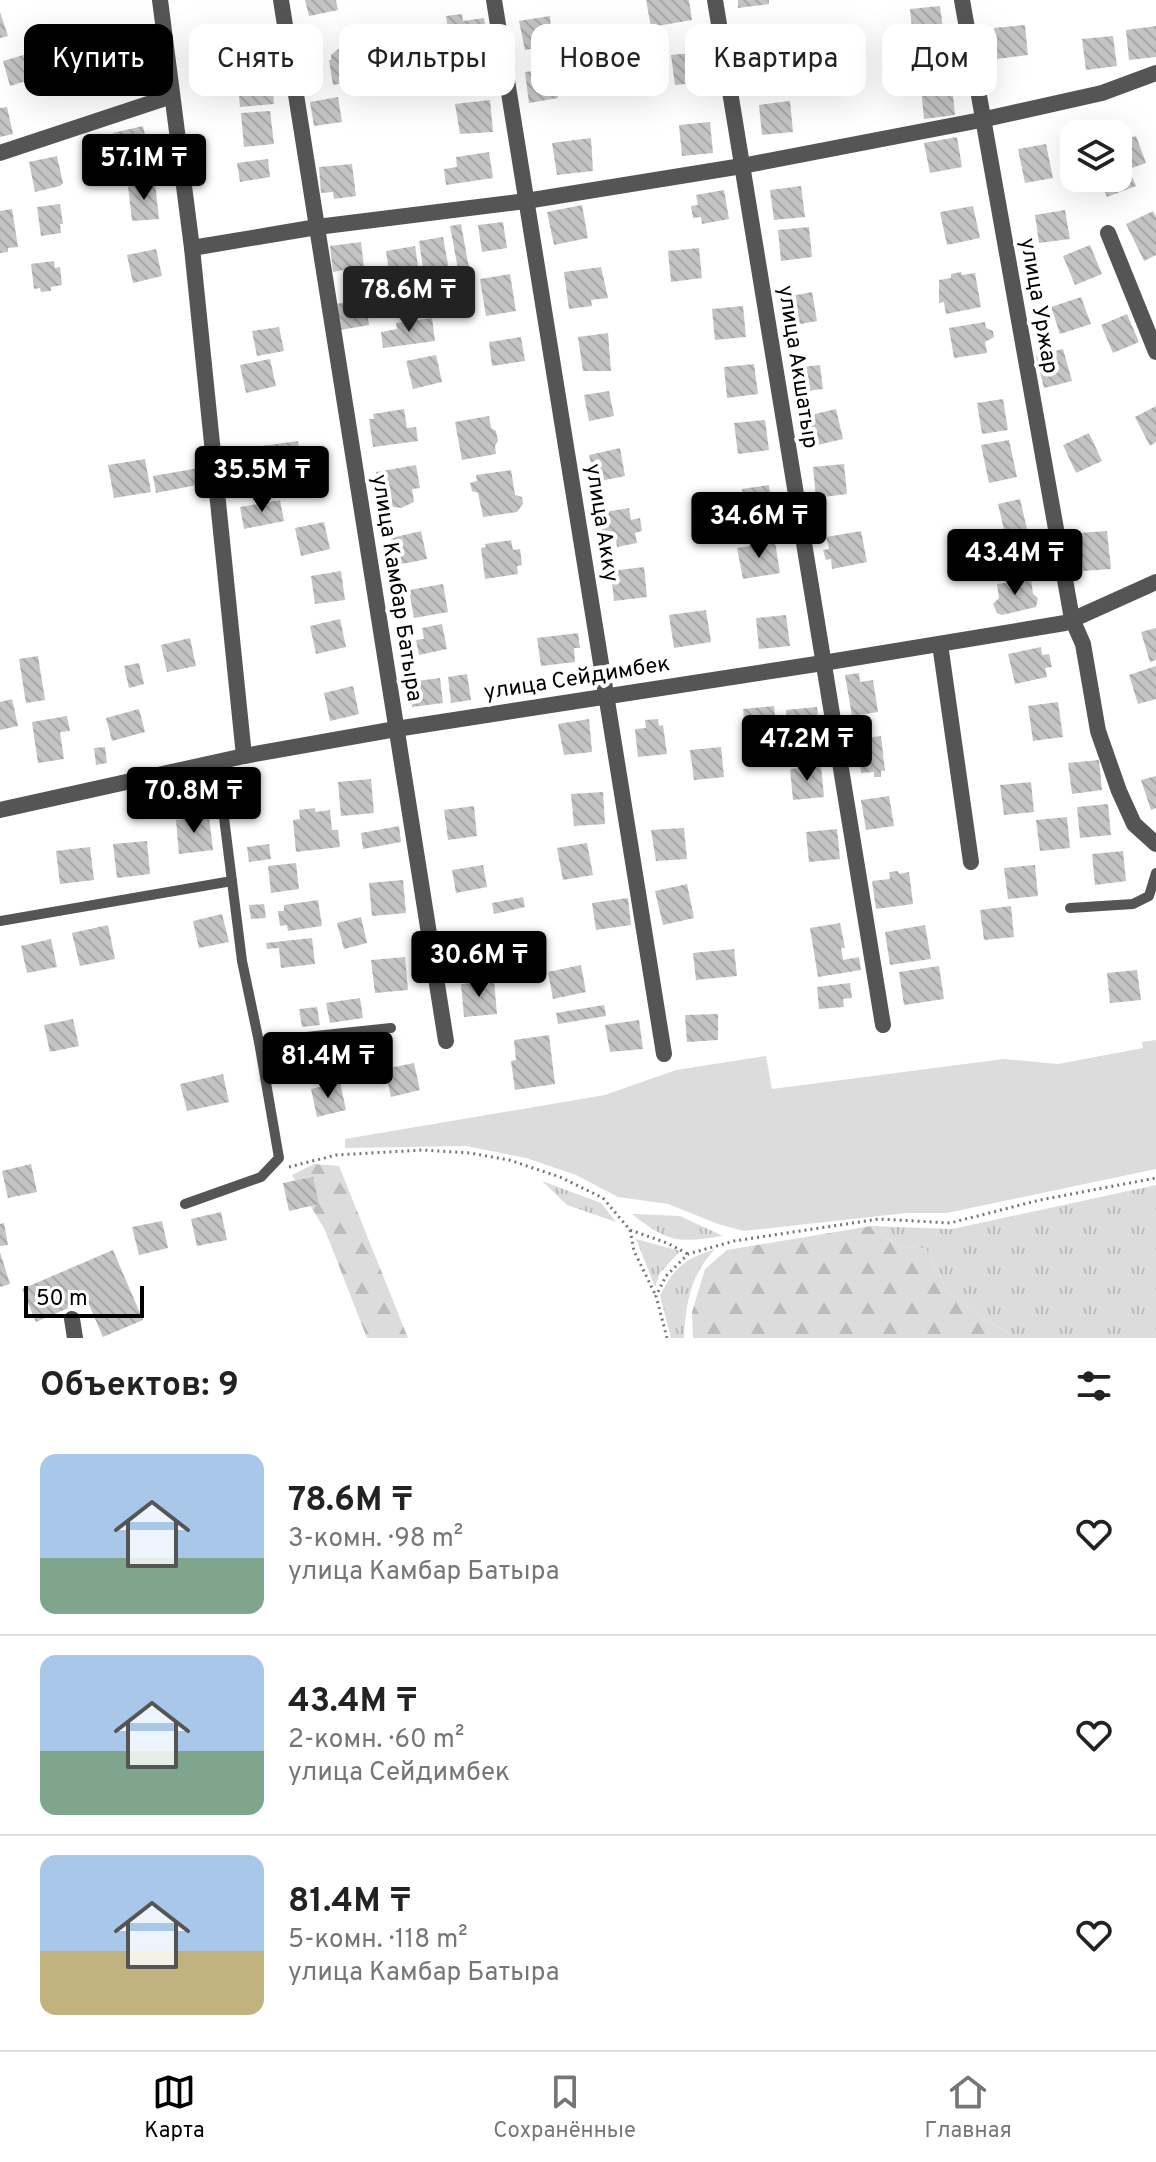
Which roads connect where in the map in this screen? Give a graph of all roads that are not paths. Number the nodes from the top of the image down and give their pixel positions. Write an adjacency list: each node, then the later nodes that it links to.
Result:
1 (160, 0): 6 (street)
2 (281, 0): 13 (street, улица Камбар Батыра)
3 (494, 0): 12 (street, улица Акку)
4 (715, 0): 11 (street, улица Акшатыр)
5 (962, 0): 9 (street, улица Уржар)
6 (163, 24)
7 (1156, 73): 9 (street)
8 (172, 96): 10 (street); 15 (street)
9 (981, 120): 11 (street); 18 (street, улица Уржар)
10 (0, 153)
11 (742, 166): 12 (street); 20 (street, улица Акшатыр)
12 (526, 201): 13 (street); 21 (street, улица Акку)
13 (317, 227): 15 (street); 22 (street, улица Камбар Батыра)
14 (1108, 233): 16 (street)
15 (192, 248): 23 (street)
16 (1156, 352)
17 (1156, 582): 18 (street, улица Сейдимбек)
18 (1072, 619): 19 (street, улица Сейдимбек); 26 (street, улица Уржар)
19 (940, 644): 20 (street, улица Сейдимбек); 27 (street)
20 (823, 663): 21 (street, улица Сейдимбек); 32 (street, улица Акшатыр)
21 (607, 697): 22 (street, улица Сейдимбек); 36 (street, улица Акку)
22 (396, 729): 23 (street, улица Сейдимбек); 34 (street, улица Камбар Батыра)
23 (244, 756): 24 (street, улица Сейдимбек)
24 (217, 762): 25 (street, улица Сейдимбек); 29 (lane)
25 (0, 810)
26 (1156, 844)
27 (971, 862)
28 (1156, 873): 30 (lane)
29 (232, 881): 31 (lane); 35 (lane)
30 (1070, 908)
31 (0, 921)
32 (883, 1025)
33 (391, 1028): 35 (lane)
34 (446, 1041)
35 (259, 1042): 37 (lane)
36 (664, 1054)
37 (185, 1204)
38 (72, 1319): 39 (street)
39 (75, 1338)

